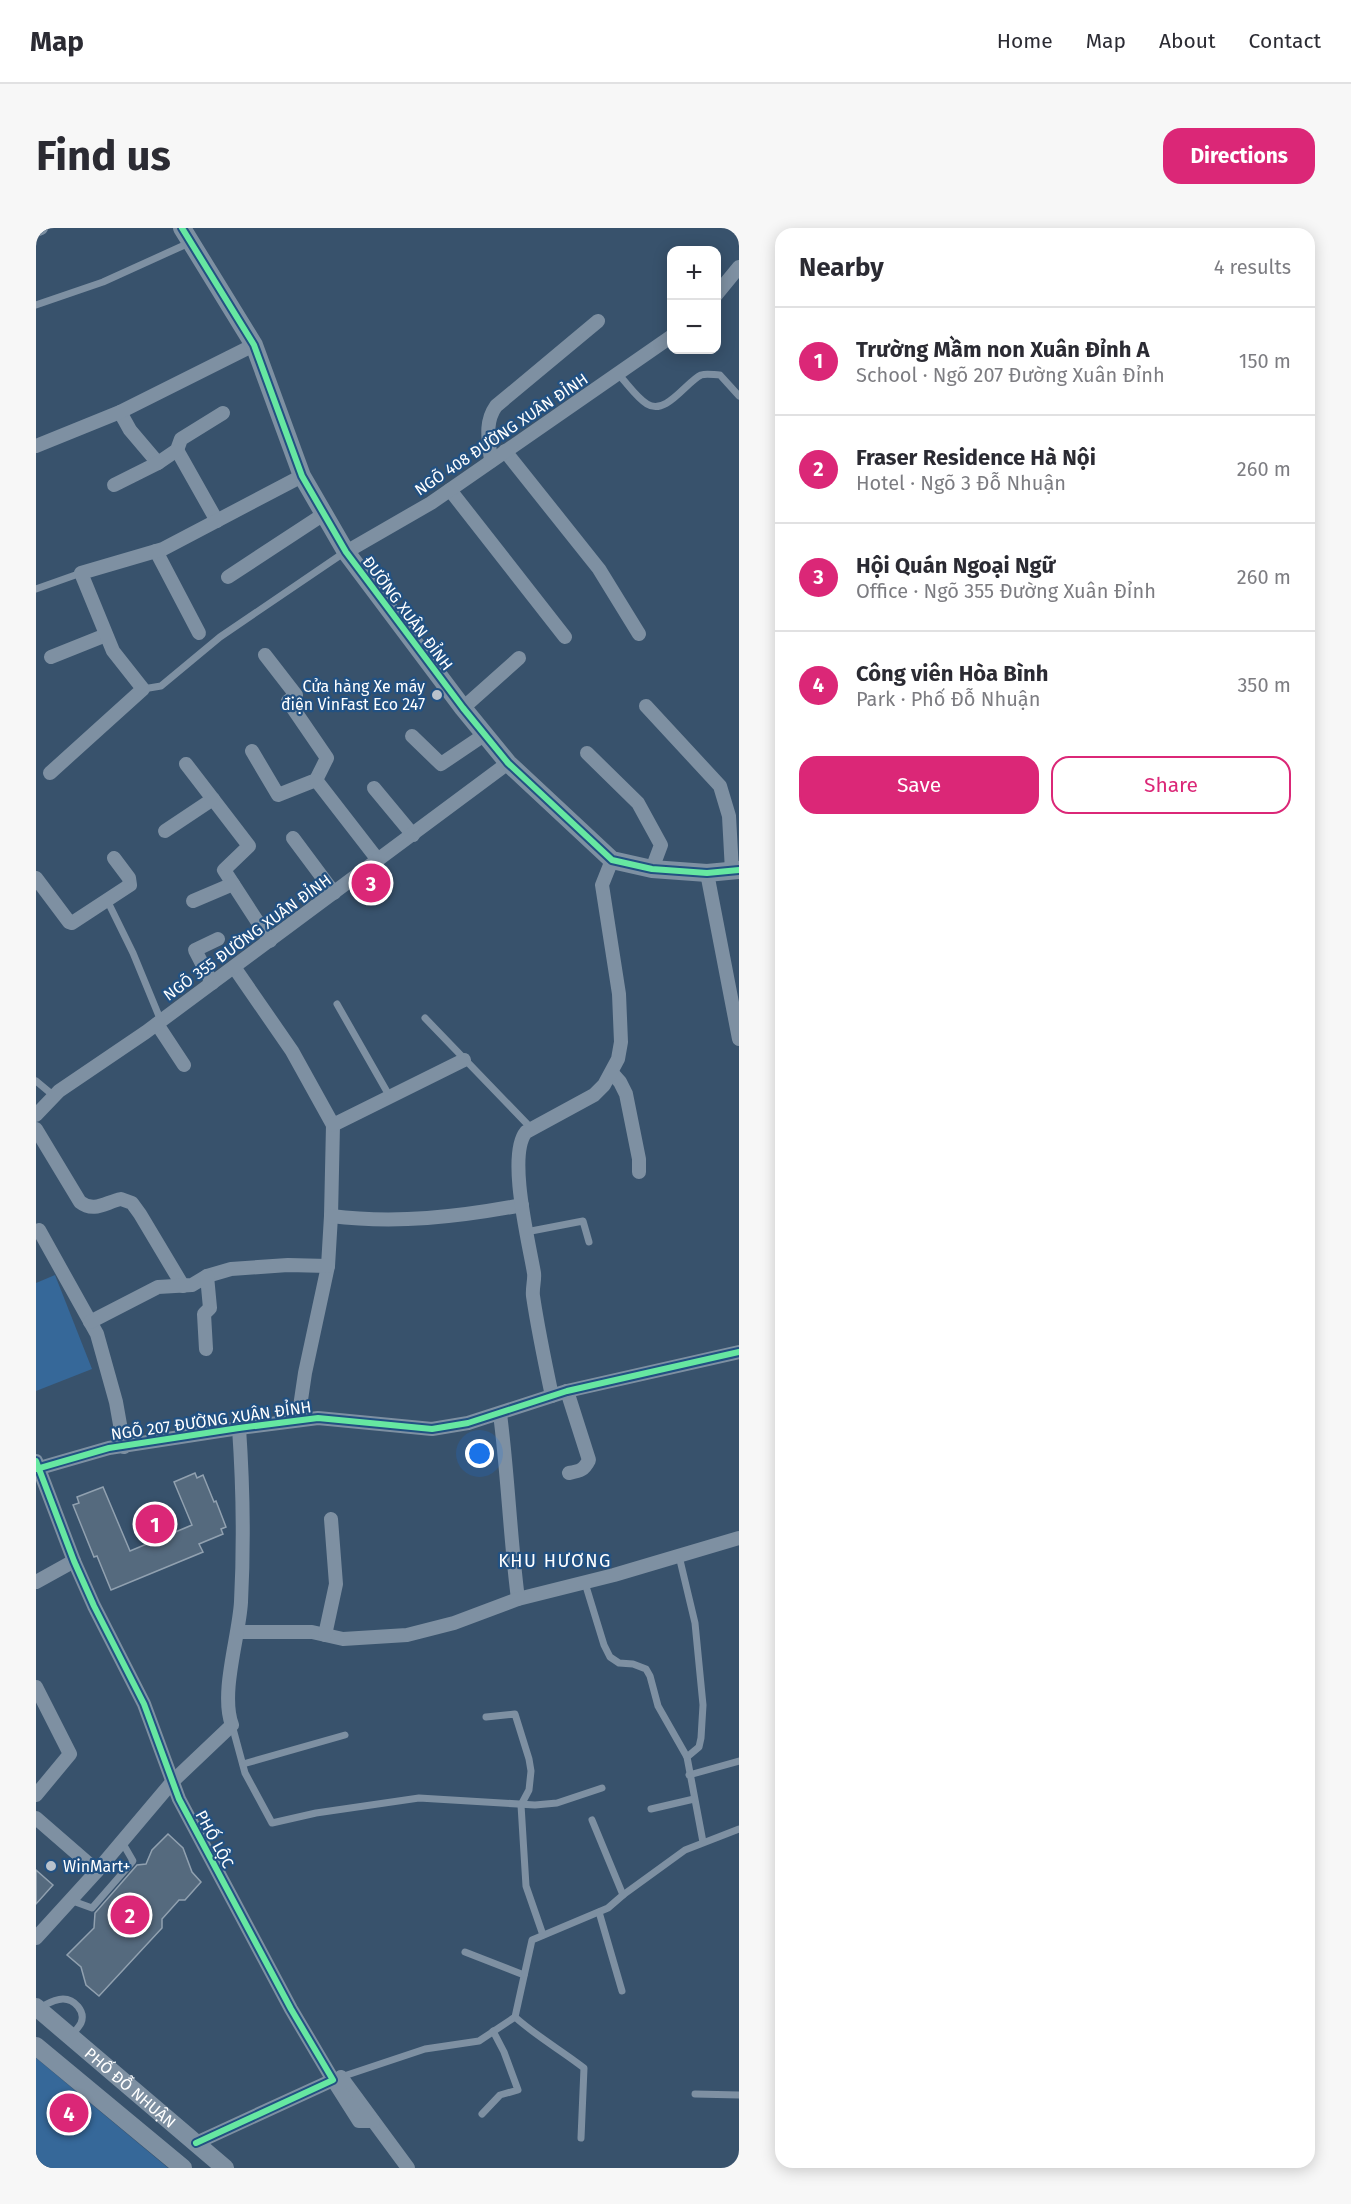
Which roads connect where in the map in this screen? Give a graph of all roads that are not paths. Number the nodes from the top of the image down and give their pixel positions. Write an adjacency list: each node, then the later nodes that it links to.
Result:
1 (41, 228): 2 (street)
2 (36, 230)
3 (186, 235): 6 (lane); 9 (street, ĐƯỜNG XUÂN ĐỈNH)
4 (739, 267): 5 (street)
5 (721, 290)
6 (36, 306)
7 (598, 321): 17 (street)
8 (667, 340): 10 (street, NGÕ 408 ĐƯỜNG XUÂN ĐỈNH)
9 (254, 345): 12 (street); 19 (street, ĐƯỜNG XUÂN ĐỈNH)
10 (618, 374): 11 (lane); 16 (street, NGÕ 408 ĐƯỜNG XUÂN ĐỈNH)
11 (739, 396)
12 (120, 412): 14 (street); 18 (street)
13 (223, 413): 15 (street)
14 (36, 446)
15 (177, 450): 18 (street); 23 (street)
16 (505, 451): 17 (street, NGÕ 408 ĐƯỜNG XUÂN ĐỈNH); 30 (street)
17 (491, 461): 21 (street, NGÕ 408 ĐƯỜNG XUÂN ĐỈNH)
18 (158, 463): 20 (street)
19 (302, 476): 22 (street, ĐƯỜNG XUÂN ĐỈNH); 23 (street)
20 (114, 485)
21 (450, 490): 25 (street, NGÕ 408 ĐƯỜNG XUÂN ĐỈNH); 32 (street)
22 (324, 514): 25 (street, ĐƯỜNG XUÂN ĐỈNH); 27 (street)
23 (217, 521): 24 (street)
24 (156, 551): 26 (street); 29 (street)
25 (346, 552): 36 (lane); 38 (street, ĐƯỜNG XUÂN ĐỈNH)
26 (81, 573): 28 (lane); 31 (street)
27 (228, 577)
28 (36, 589)
29 (199, 633)
30 (639, 634)
31 (106, 635): 34 (street); 36 (street)
32 (565, 637)
33 (265, 655): 46 (street)
34 (51, 657)
35 (519, 658): 38 (street)
36 (143, 689): 45 (street)
37 (646, 706): 56 (street)
38 (463, 708): 39 (street, ĐƯỜNG XUÂN ĐỈNH)
39 (484, 735): 40 (street); 44 (street, ĐƯỜNG XUÂN ĐỈNH)
40 (412, 736)
41 (252, 752): 46 (street)
42 (587, 753): 55 (street)
43 (186, 764): 48 (street)
44 (508, 764): 50 (street, NGÕ 355 ĐƯỜNG XUÂN ĐỈNH); 54 (street, ĐƯỜNG XUÂN ĐỈNH)
45 (50, 773)
46 (316, 780): 53 (street)
47 (374, 788): 50 (street)
48 (213, 799): 49 (street); 59 (street)
49 (165, 831)
50 (413, 835): 53 (street, NGÕ 355 ĐƯỜNG XUÂN ĐỈNH)
51 (293, 838): 60 (street)
52 (114, 858): 61 (street)
53 (378, 860): 60 (street, NGÕ 355 ĐƯỜNG XUÂN ĐỈNH)
54 (612, 860): 55 (street); 74 (street)
55 (652, 869): 57 (street)
56 (736, 871): 57 (street)
57 (707, 873): 67 (street)
58 (36, 878): 61 (street)
59 (233, 884): 62 (street); 64 (street)
60 (334, 893): 64 (street, NGÕ 355 ĐƯỜNG XUÂN ĐỈNH)
61 (107, 900): 70 (lane)
62 (193, 901)
63 (218, 939): 66 (street)
64 (270, 941): 65 (street, NGÕ 355 ĐƯỜNG XUÂN ĐỈNH)
65 (234, 967): 66 (street, NGÕ 355 ĐƯỜNG XUÂN ĐỈNH); 79 (street)
66 (212, 983): 70 (street, NGÕ 355 ĐƯỜNG XUÂN ĐỈNH)
67 (735, 1001): 71 (street)
68 (337, 1004): 77 (lane)
69 (425, 1018): 72 (lane)
70 (159, 1023): 73 (street); 76 (street, NGÕ 355 ĐƯỜNG XUÂN ĐỈNH)
71 (739, 1039)
72 (464, 1060): 77 (street); 80 (lane)
73 (184, 1065)
74 (612, 1073): 80 (street); 82 (street)
75 (36, 1081): 76 (lane)
76 (54, 1096): 78 (street, NGÕ 355 ĐƯỜNG XUÂN ĐỈNH)
77 (390, 1097): 79 (street)
78 (36, 1115)
79 (333, 1125): 84 (street)
80 (531, 1128): 83 (street)
81 (36, 1129): 90 (street)
82 (639, 1172)
83 (522, 1205): 84 (street); 86 (street)
84 (331, 1216): 88 (street)
85 (39, 1230): 91 (street)
86 (526, 1232): 87 (lane); 95 (street)
87 (589, 1242)
88 (328, 1266): 89 (street); 97 (street)
89 (207, 1276): 90 (street); 92 (street)
90 (183, 1286): 91 (street)
91 (90, 1322): 99 (street)
92 (206, 1349)
93 (739, 1352): 94 (street, NGÕ 207 ĐƯỜNG XUÂN ĐỈNH)
94 (567, 1391): 95 (street, NGÕ 207 ĐƯỜNG XUÂN ĐỈNH); 101 (street)
95 (552, 1396): 96 (street, NGÕ 207 ĐƯỜNG XUÂN ĐỈNH)
96 (500, 1413): 97 (street, NGÕ 207 ĐƯỜNG XUÂN ĐỈNH); 108 (street)
97 (298, 1420): 98 (street, NGÕ 207 ĐƯỜNG XUÂN ĐỈNH)
98 (239, 1428): 99 (street, NGÕ 207 ĐƯỜNG XUÂN ĐỈNH); 109 (street)
99 (124, 1447): 100 (street, NGÕ 207 ĐƯỜNG XUÂN ĐỈNH)
100 (37, 1466): 105 (street, PHỐ LỘC)
101 (569, 1473)
102 (331, 1519): 110 (street)
103 (739, 1538): 104 (street)
104 (679, 1556): 107 (street); 115 (lane)
105 (74, 1561): 106 (street); 119 (street, PHỐ LỘC)
106 (36, 1582)
107 (585, 1582): 108 (street); 115 (lane)
108 (518, 1599): 110 (street)
109 (238, 1632): 110 (street); 113 (street)
110 (325, 1635)
111 (36, 1687): 121 (street)
112 (486, 1717): 123 (lane)
113 (231, 1725): 117 (lane); 119 (street)
114 (345, 1735): 117 (lane)
115 (687, 1757): 118 (lane)
116 (739, 1761): 118 (lane)
117 (243, 1764): 123 (lane)
118 (689, 1775): 122 (lane)
119 (172, 1781): 128 (street); 145 (street, PHỐ LỘC)
120 (602, 1788): 123 (lane)
121 (36, 1795)
122 (694, 1799): 124 (lane); 129 (lane)
123 (521, 1805): 134 (lane)
124 (651, 1809)
125 (36, 1818): 130 (street)
126 (592, 1820): 131 (lane)
127 (739, 1828): 129 (lane)
128 (122, 1841): 130 (street); 132 (lane)
129 (703, 1842): 131 (lane)
130 (97, 1871): 132 (street)
131 (623, 1895): 133 (lane)
132 (70, 1900): 135 (street)
133 (599, 1912): 134 (lane); 138 (lane)
134 (543, 1935): 137 (lane)
135 (36, 1938)
136 (465, 1952): 137 (lane)
137 (524, 1975): 140 (lane)
138 (622, 1991)
139 (37, 2008): 142 (street, PHỐ ĐỖ NHUẬN); 142 (lane)
140 (514, 2017): 141 (lane); 149 (lane)
141 (494, 2031): 145 (lane); 148 (lane)
142 (70, 2036): 144 (street); 150 (street, PHỐ ĐỖ NHUẬN)
143 (36, 2046): 144 (street, PHỐ ĐỖ NHUẬN)
144 (51, 2058): 151 (street, PHỐ ĐỖ NHUẬN)
145 (337, 2079): 150 (street); 153 (street, PHỐ LỘC)
146 (695, 2094): 147 (lane)
147 (739, 2095)
148 (482, 2114)
149 (581, 2138)
150 (196, 2143): 152 (street, PHỐ ĐỖ NHUẬN)
151 (183, 2168)
152 (225, 2168)
153 (408, 2168)

